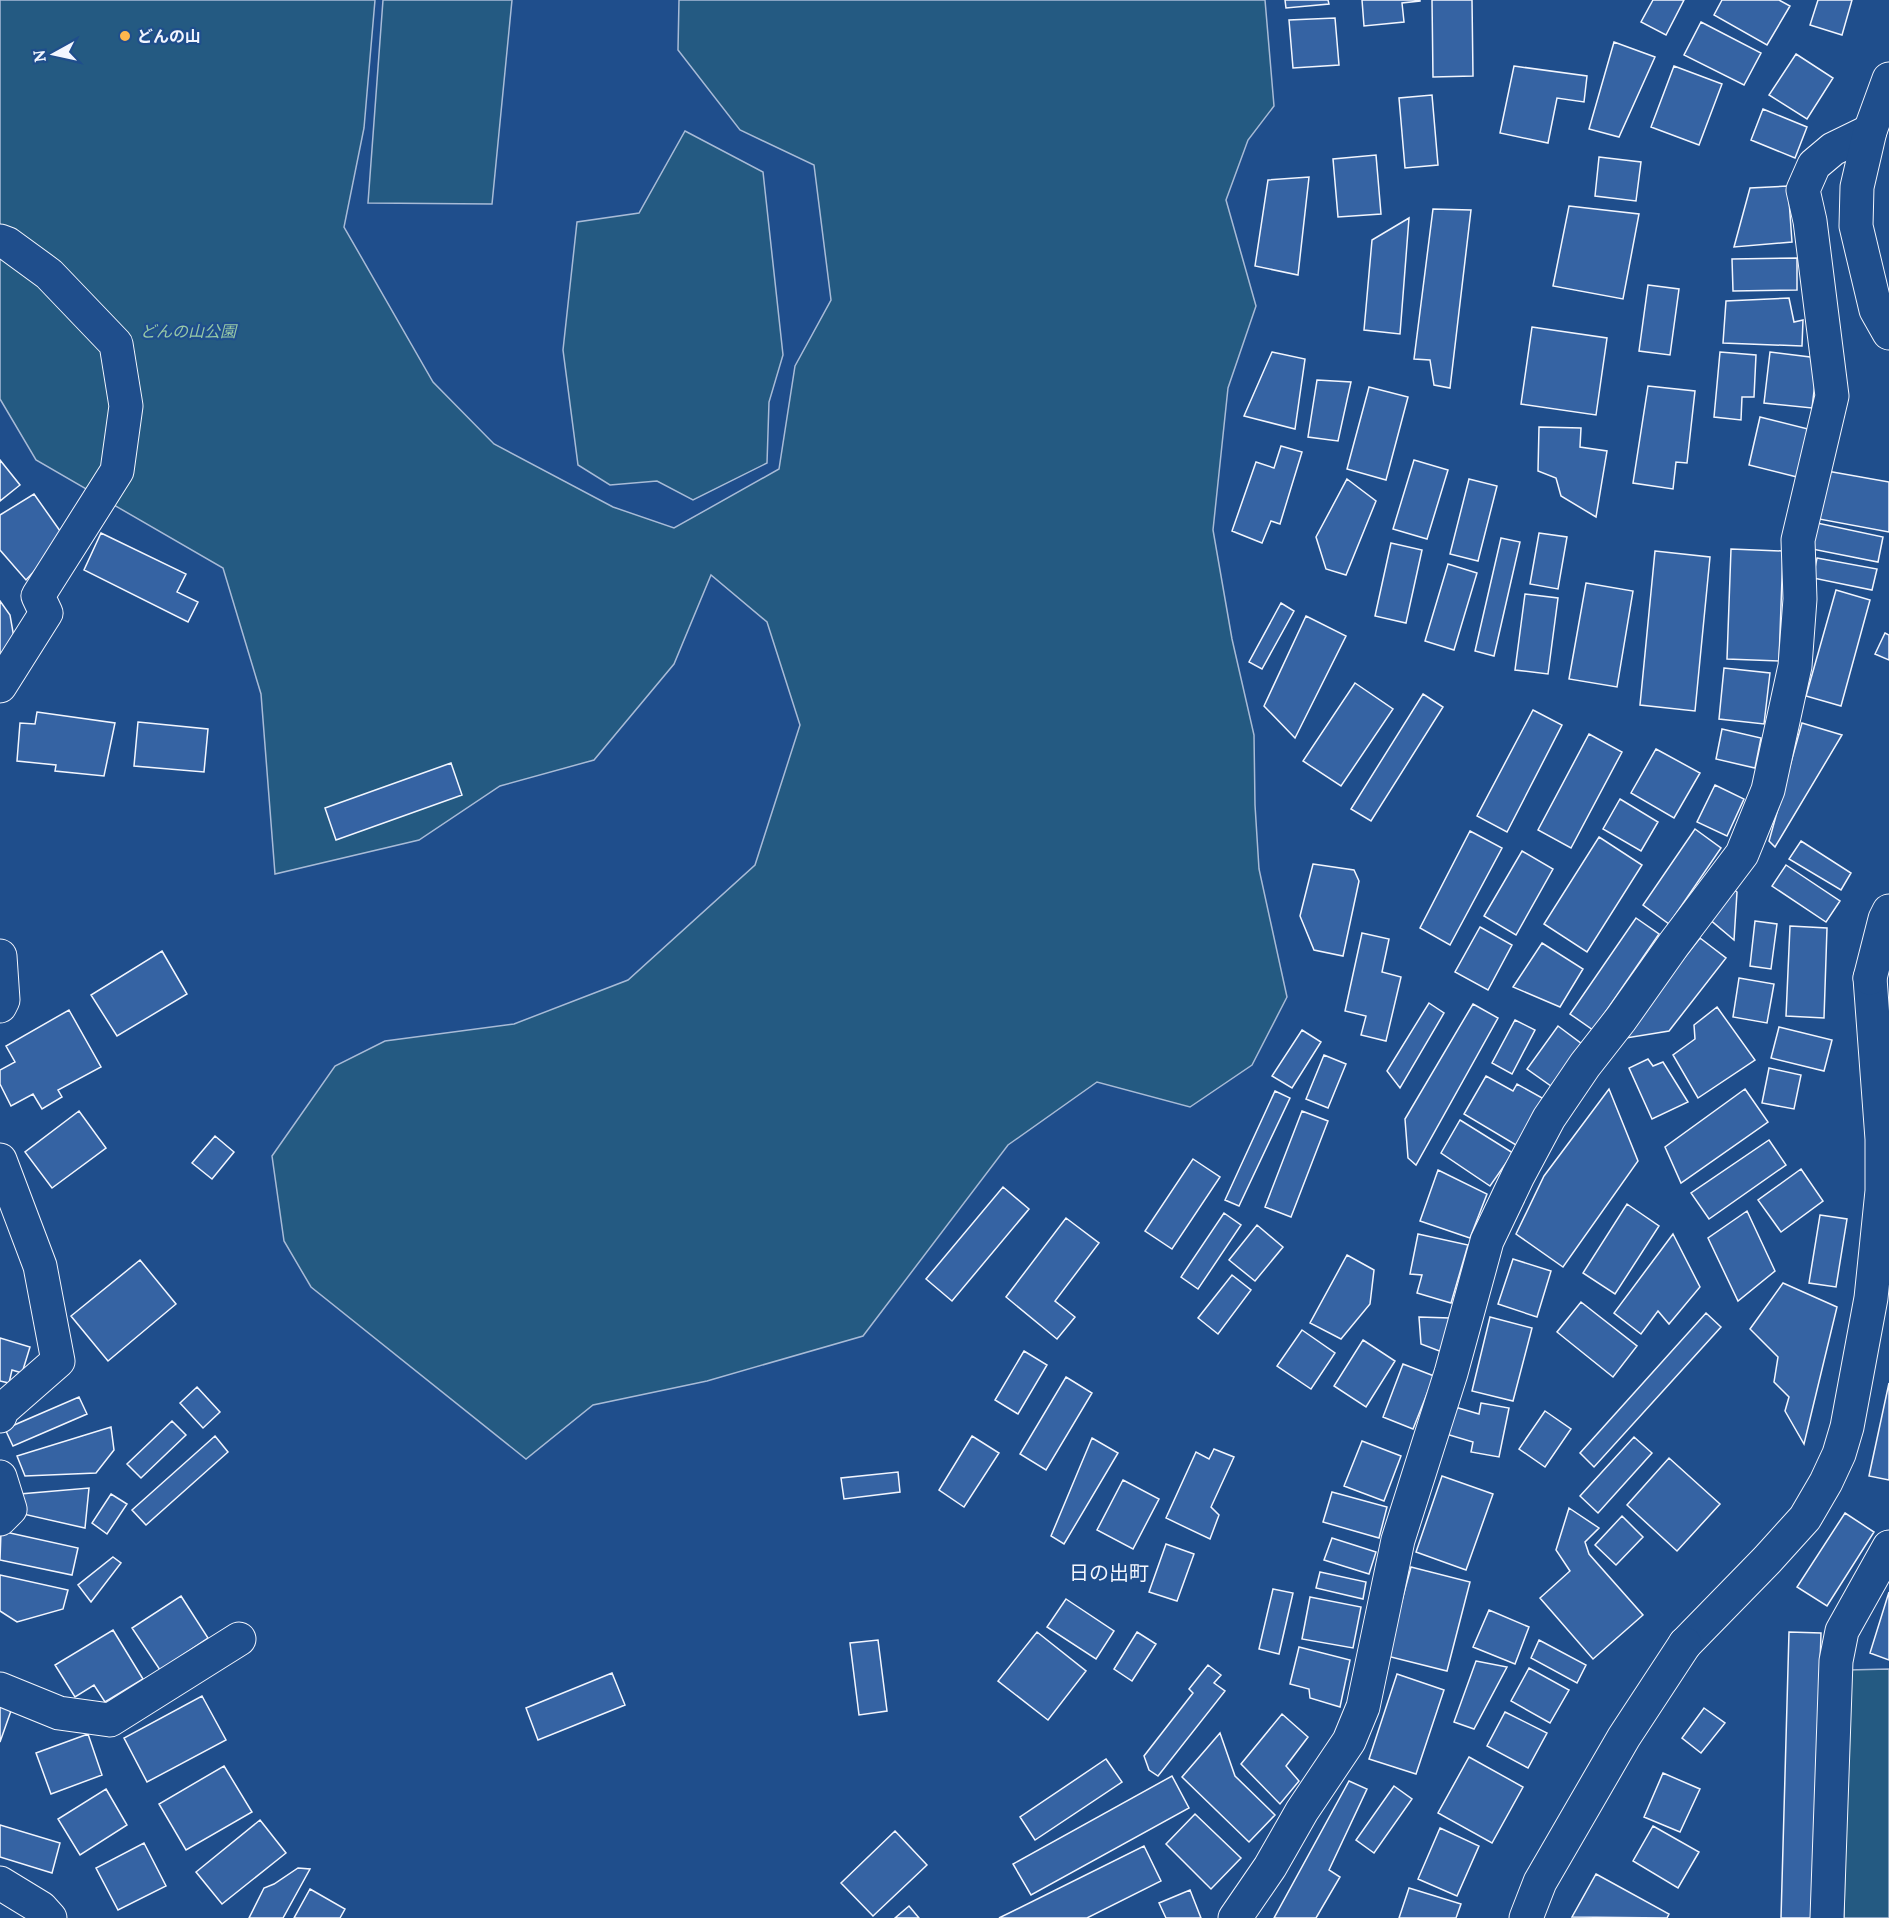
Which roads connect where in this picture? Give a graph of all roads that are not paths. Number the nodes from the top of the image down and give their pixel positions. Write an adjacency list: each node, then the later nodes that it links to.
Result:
1 (1889, 79): 2 (street)
2 (1870, 131): 4 (street); 19 (street)
3 (0, 241): 5 (street)
4 (1889, 333)
5 (0, 686)
6 (1889, 911): 10 (street)
7 (0, 956): 8 (street)
8 (0, 1006)
9 (0, 1160): 11 (street)
10 (1880, 1300): 20 (street)
11 (0, 1416)
12 (0, 1477): 13 (street)
13 (0, 1519)
14 (1889, 1547): 21 (street)
15 (239, 1639): 16 (street)
16 (0, 1689)
17 (0, 1883): 18 (street)
18 (51, 1918)
19 (1235, 1918)
20 (1526, 1918)
21 (1827, 1918)

